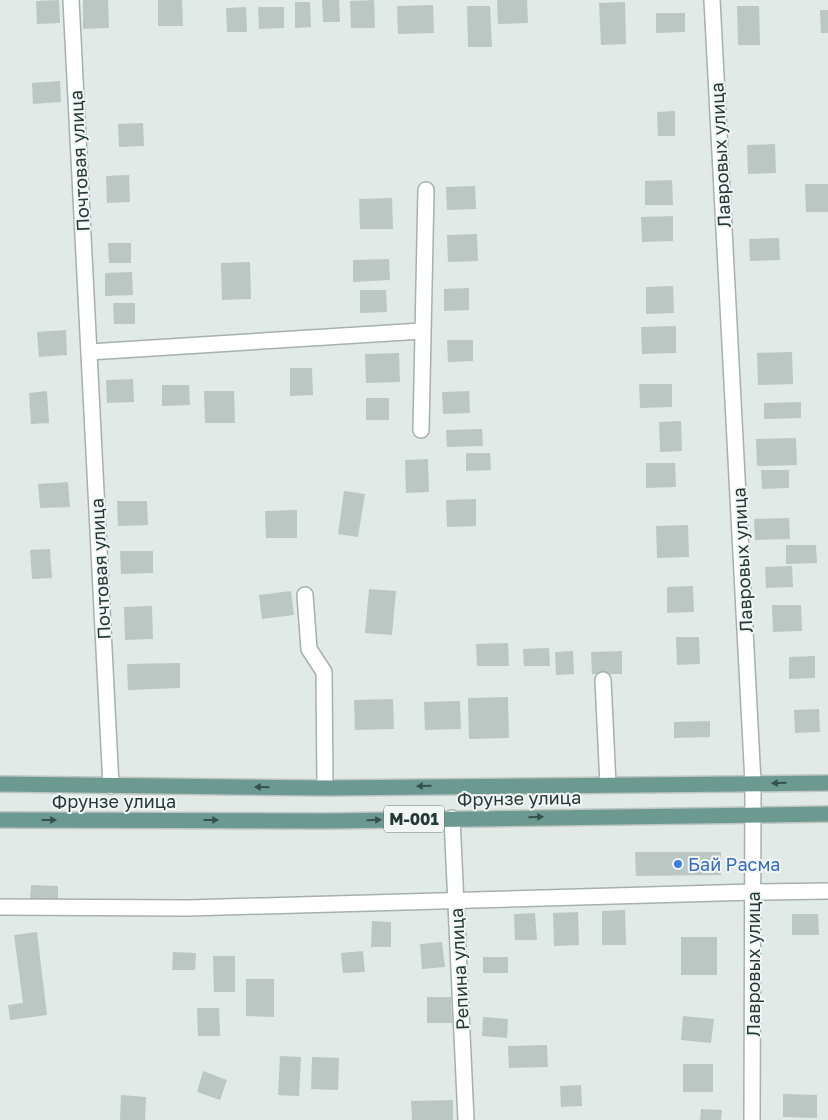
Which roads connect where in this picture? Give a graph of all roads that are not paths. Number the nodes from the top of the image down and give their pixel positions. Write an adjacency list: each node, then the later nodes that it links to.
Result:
1 (71, 0): 5 (street, Почтовая улица)
2 (712, 0): 11 (street, Лавровых улица)
3 (426, 190): 4 (street)
4 (422, 331): 5 (street); 6 (street)
5 (89, 352): 13 (street, Почтовая улица)
6 (422, 430)
7 (305, 595): 14 (street)
8 (603, 680): 12 (street)
9 (828, 783): 11 (main road, Фрунзе улица / M-001, one-way to 11)
10 (0, 784): 13 (main road, Фрунзе улица / M-001)
11 (753, 784): 12 (main road, Фрунзе улица / M-001); 16 (street, Лавровых улица)
12 (608, 785): 14 (main road, Фрунзе улица / M-001, one-way to 14)
13 (111, 786): 14 (main road, Фрунзе улица / M-001, one-way to 13)
14 (325, 788)
15 (828, 814): 16 (main road, Фрунзе улица / M-001)
16 (754, 815): 17 (main road, Фрунзе улица / M-001, one-way to 16); 20 (street, Лавровых улица)
17 (452, 818): 18 (main road, Фрунзе улица / M-001, one-way to 17); 21 (street, Репина улица)
18 (0, 820)
19 (828, 891): 20 (street)
20 (753, 892): 21 (street); 24 (street, Лавровых улица)
21 (456, 901): 22 (street); 23 (street, Репина улица)
22 (0, 907)
23 (466, 1120)
24 (752, 1120)

